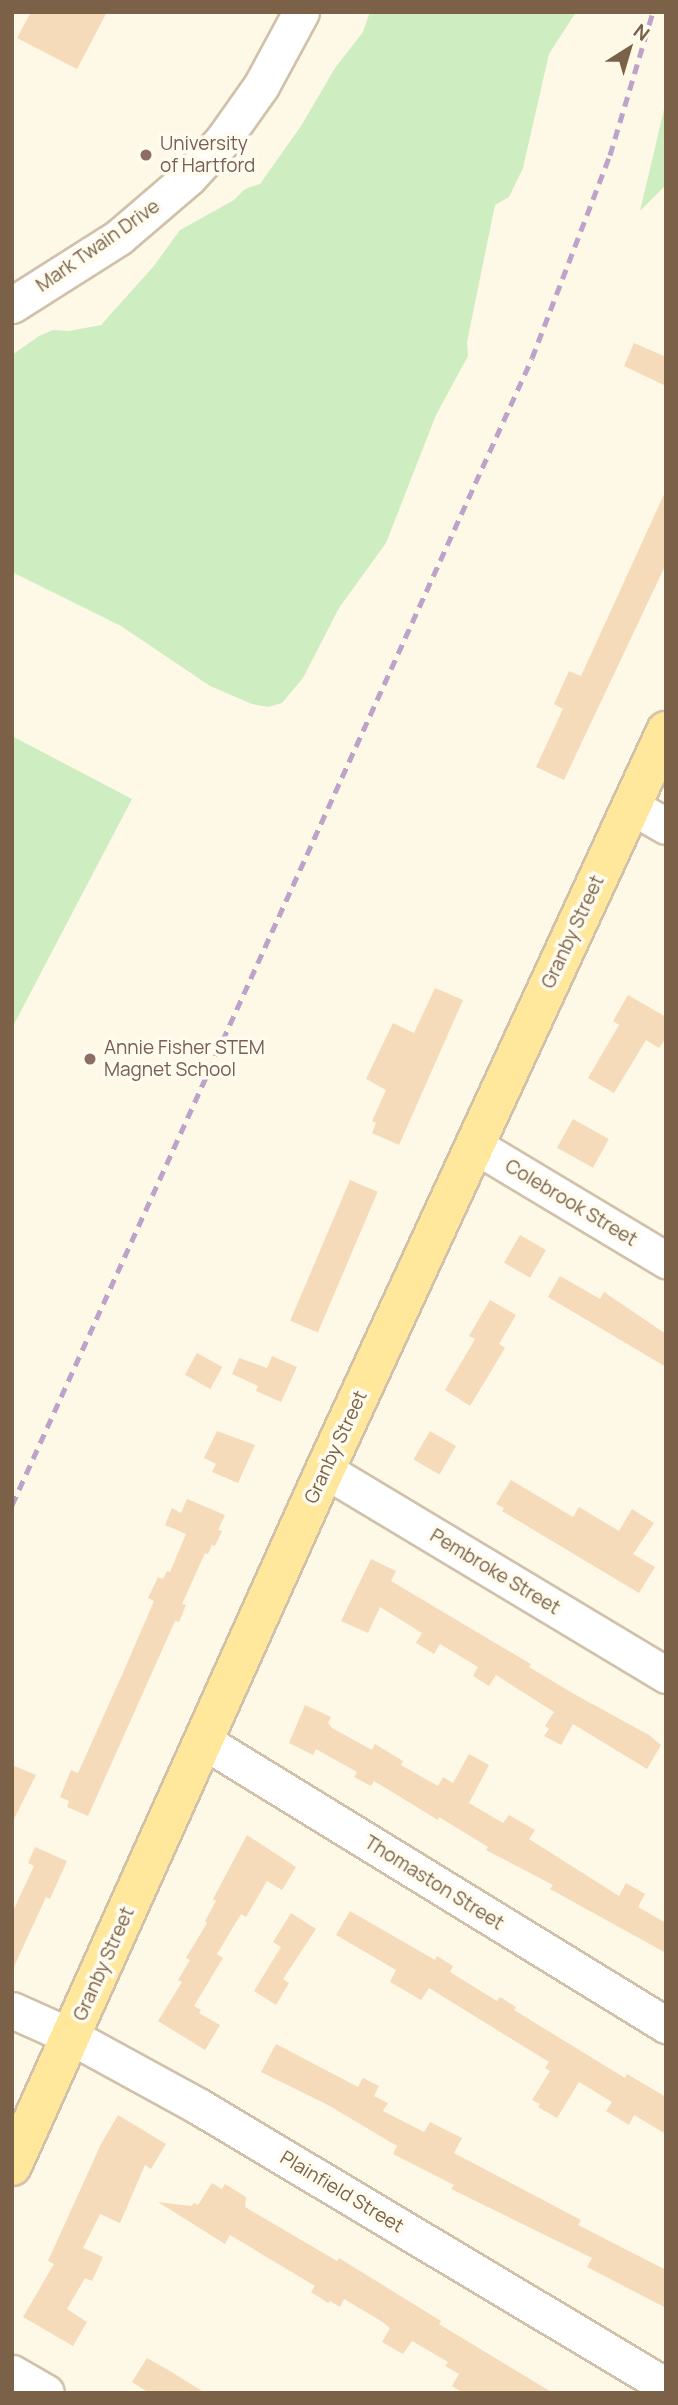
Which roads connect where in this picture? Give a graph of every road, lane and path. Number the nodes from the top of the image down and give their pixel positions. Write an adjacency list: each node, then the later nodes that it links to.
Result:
1 (301, 12): 2 (street, Mark Twain Drive)
2 (12, 305)
3 (666, 731): 4 (main road, Granby Street)
4 (631, 806): 5 (street); 6 (main road, Granby Street)
5 (666, 826)
6 (476, 1146): 7 (street, Colebrook Street); 8 (main road, Granby Street)
7 (666, 1260)
8 (325, 1470): 9 (street, Pembroke Street); 10 (main road, Granby Street)
9 (666, 1675)
10 (202, 1740): 12 (street, Thomaston Street); 13 (main road, Granby Street)
11 (12, 2010): 13 (street, Plainfield Street)
12 (666, 2025)
13 (72, 2037): 14 (main road, Granby Street); 16 (street, Plainfield Street)
14 (12, 2166)
15 (12, 2372): 17 (street)
16 (666, 2386)
17 (46, 2393)

